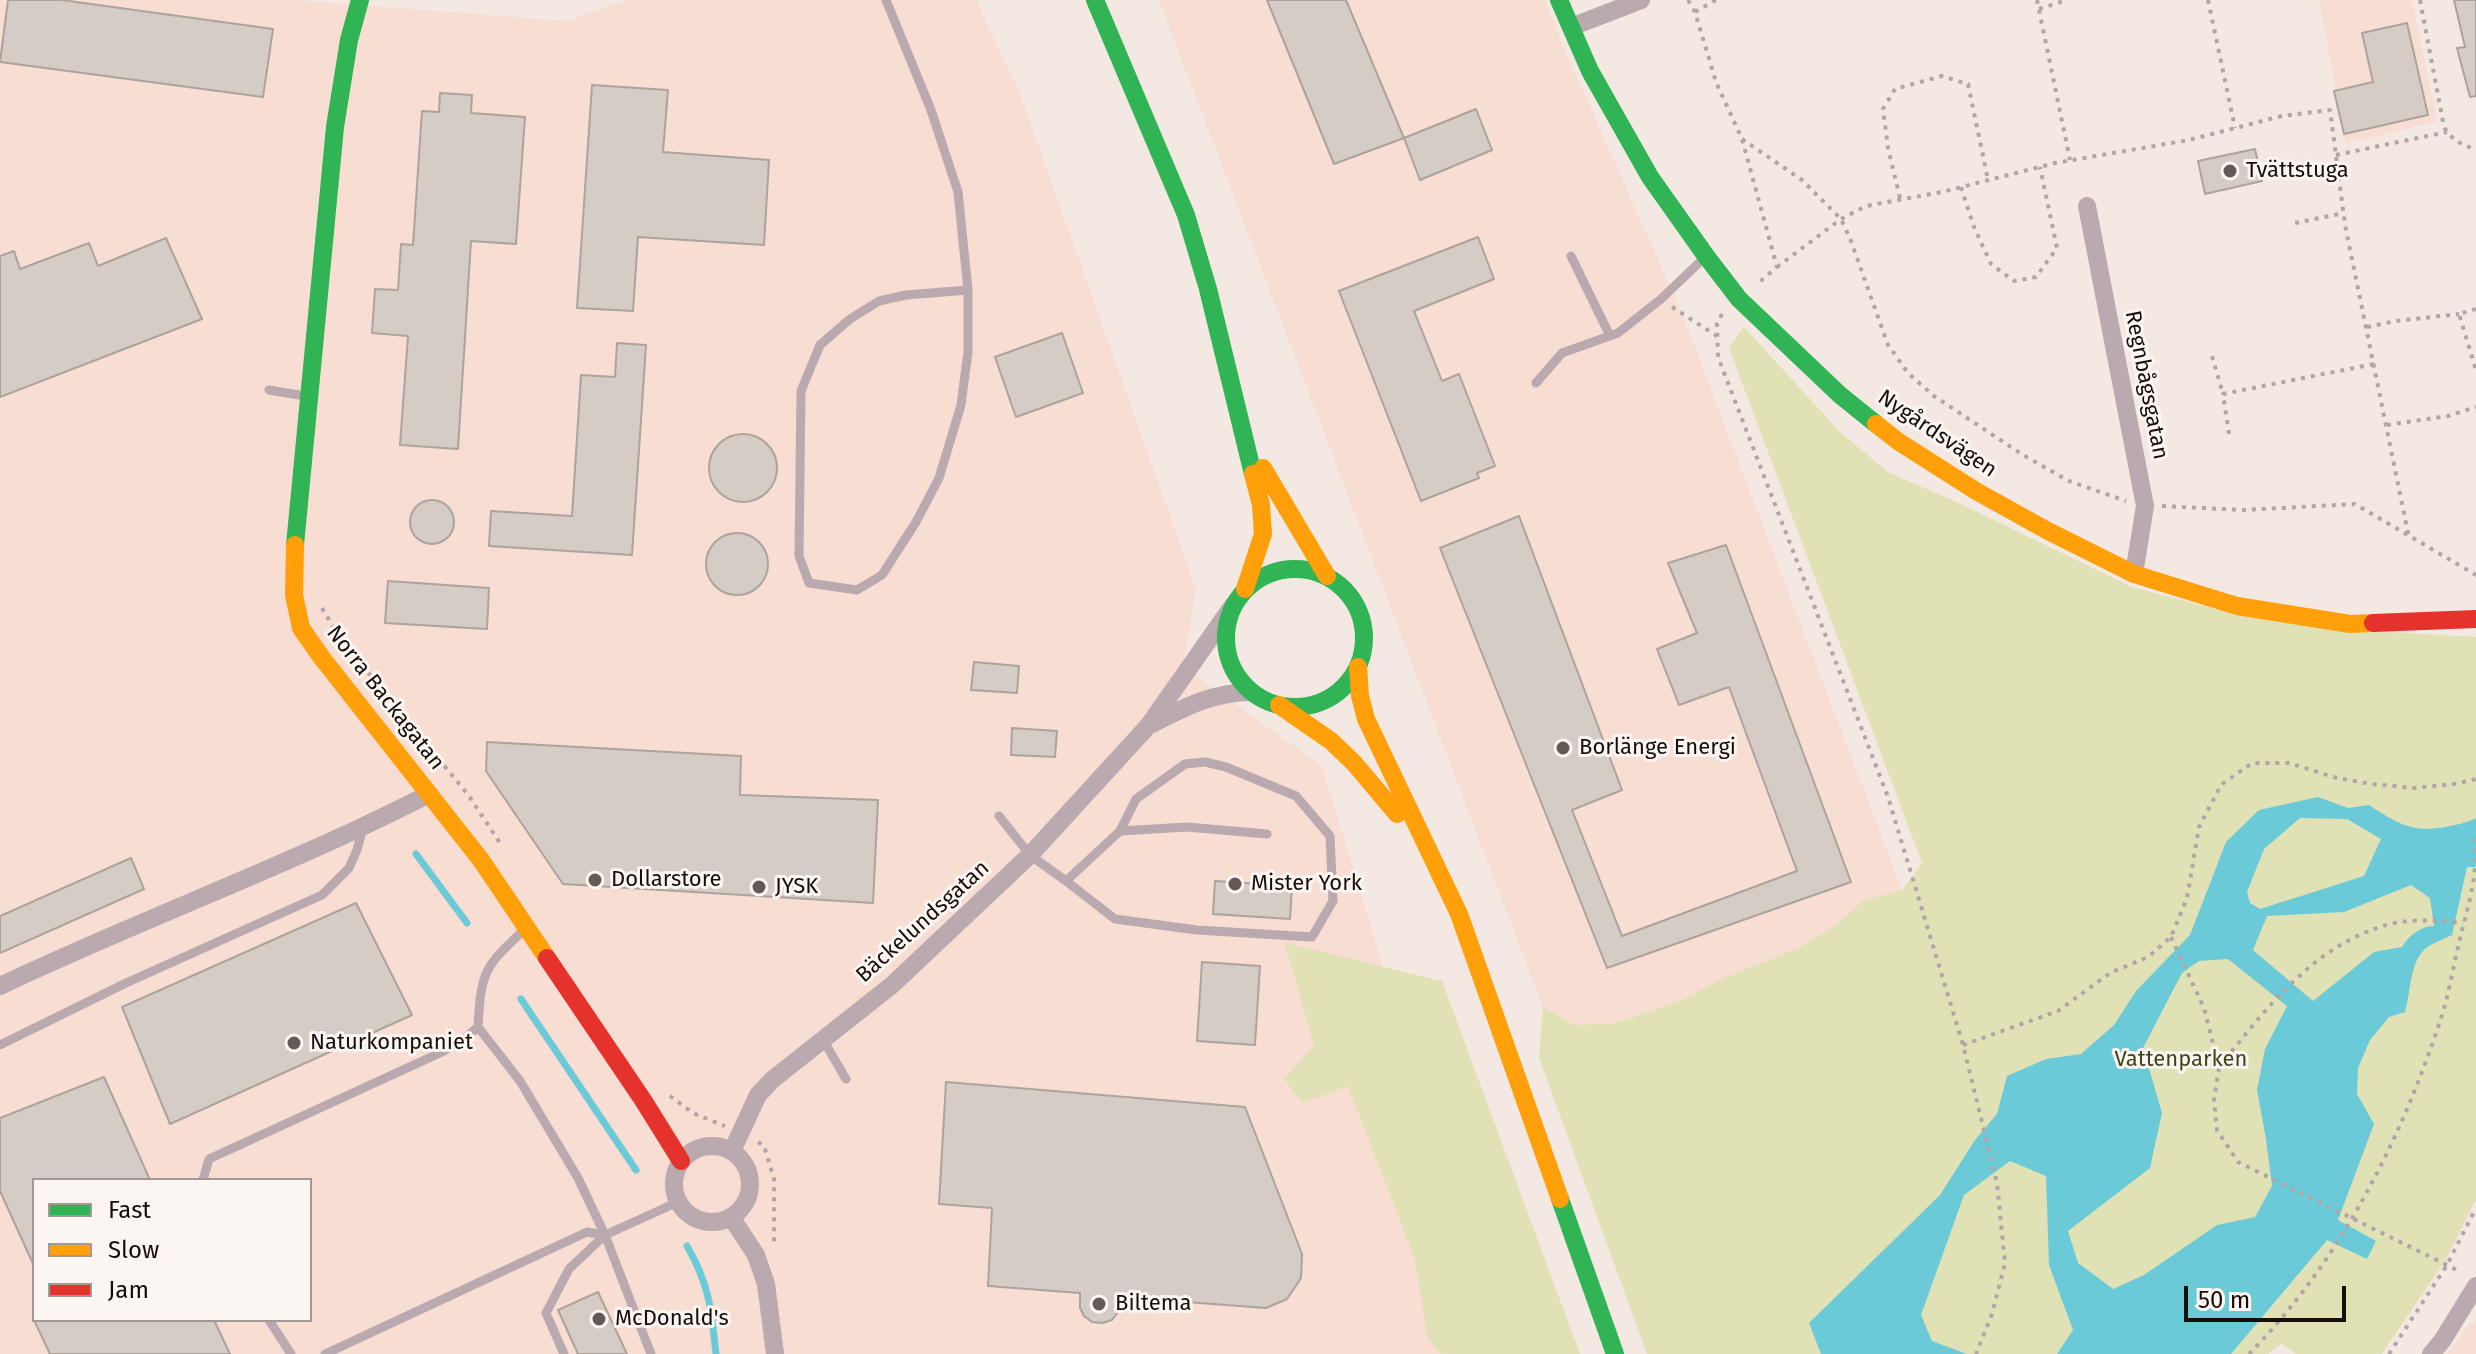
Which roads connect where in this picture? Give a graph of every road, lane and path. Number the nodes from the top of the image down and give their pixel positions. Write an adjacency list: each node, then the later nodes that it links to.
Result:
1 (360, 0): 48 (main road, Norra Backagatan)
2 (886, 0): 34 (lane)
3 (1095, 0): 28 (main road)
4 (1559, 0): 15 (main road, Nygårdsvägen)
5 (1641, 0): 15 (street)
6 (1688, 0): 13 (path)
7 (1716, 0): 13 (path)
8 (2037, 0): 12 (path)
9 (2067, 0): 12 (path)
10 (2208, 0): 16 (path)
11 (2420, 0): 17 (path)
12 (2039, 9): 21 (path)
13 (1695, 12): 18 (path)
14 (1085, 24): 28 (main road)
15 (1571, 27): 32 (main road, Nygårdsvägen)
16 (2235, 128): 20 (path); 21 (path)
17 (2447, 132): 19 (path); 20 (path)
18 (1742, 139): 29 (path); 33 (path)
19 (2476, 149)
20 (2336, 155): 27 (path)
21 (2070, 160): 22 (path)
22 (2040, 167): 23 (path); 24 (path)
23 (1988, 180): 24 (path); 25 (path)
24 (1961, 187): 25 (path)
25 (1900, 198): 29 (path)
26 (2087, 206): 53 (street, Regnbågsgatan)
27 (2344, 213): 30 (path); 39 (path)
28 (1186, 215): 52 (main road)
29 (1841, 219): 33 (path); 53 (path)
30 (2295, 223)
31 (1571, 256): 40 (lane)
32 (1706, 256): 35 (lane); 36 (main road, Nygårdsvägen)
33 (1777, 267): 36 (path)
34 (968, 290): 34 (lane)
35 (1661, 299): 40 (lane); 41 (path)
36 (1739, 299): 41 (path); 55 (main road, Nygårdsvägen)
37 (2476, 309): 38 (path)
38 (2459, 314): 39 (path); 44 (path)
39 (2367, 327): 43 (path)
40 (1610, 336): 45 (lane)
41 (1717, 336): 84 (path)
42 (2212, 356): 47 (path)
43 (2374, 364): 47 (path); 50 (path)
44 (2476, 370)
45 (1536, 383)
46 (269, 390): 48 (lane)
47 (2223, 394): 51 (path)
48 (309, 396): 66 (main road, Norra Backagatan)
49 (2476, 407): 50 (path)
50 (2387, 425): 54 (path)
51 (2229, 434)
52 (1246, 436): 57 (main road); 59 (main road)
53 (2145, 506): 54 (path); 55 (street, Regnbågsgatan)
54 (2409, 538): 56 (path)
55 (2134, 574): 60 (main road, Nygårdsvägen)
56 (2476, 575)
57 (1327, 576): 59 (main road); 61 (main road)
58 (320, 594): 72 (path)
59 (1240, 596): 62 (main road); 64 (street, Bäckelundsgatan)
60 (2476, 619)
61 (1358, 667): 63 (main road); 73 (main road)
62 (1252, 692): 63 (main road); 64 (street, Bäckelundsgatan)
63 (1279, 705): 73 (main road)
64 (1149, 725): 74 (street, Bäckelundsgatan)
65 (2476, 779): 79 (path)
66 (429, 794): 68 (street); 78 (main road, Norra Backagatan)
67 (999, 816): 74 (lane)
68 (363, 828): 80 (street); 83 (lane)
69 (1120, 831): 70 (lane); 76 (lane); 76 (lane)
70 (1267, 834)
71 (2476, 836): 75 (path)
72 (504, 848)
73 (1429, 854): 107 (main road)
74 (1030, 855): 76 (lane); 82 (street, Bäckelundsgatan)
75 (2475, 876): 77 (path)
76 (1066, 881)
77 (2463, 923): 85 (path); 95 (path)
78 (526, 927): 81 (lane); 90 (main road, Norra Backagatan)
79 (2171, 937): 84 (path); 85 (path)
80 (0, 986)
81 (478, 1027): 91 (lane); 96 (lane)
82 (822, 1038): 86 (lane); 88 (street, Bäckelundsgatan)
83 (0, 1045)
84 (1963, 1045): 108 (path)
85 (2219, 1067): 95 (path)
86 (846, 1079)
87 (671, 1096): 88 (path)
88 (739, 1132): 89 (street, Bäckelundsgatan); 97 (path)
89 (732, 1151): 90 (street); 94 (street)
90 (681, 1161): 92 (street)
91 (204, 1178)
92 (678, 1202): 94 (street); 96 (lane)
93 (2476, 1208): 98 (path)
94 (731, 1217): 106 (street)
95 (2352, 1220): 98 (path); 101 (path)
96 (605, 1235): 103 (lane); 104 (lane); 105 (lane)
97 (776, 1255)
98 (2447, 1265): 99 (path); 109 (path)
99 (2471, 1281): 110 (street)
100 (270, 1322): 102 (lane)
101 (2253, 1353)
102 (291, 1354)
103 (325, 1354)
104 (564, 1354)
105 (651, 1354)
106 (775, 1354)
107 (1615, 1354)
108 (1976, 1354)
109 (2389, 1354)
110 (2431, 1354)

